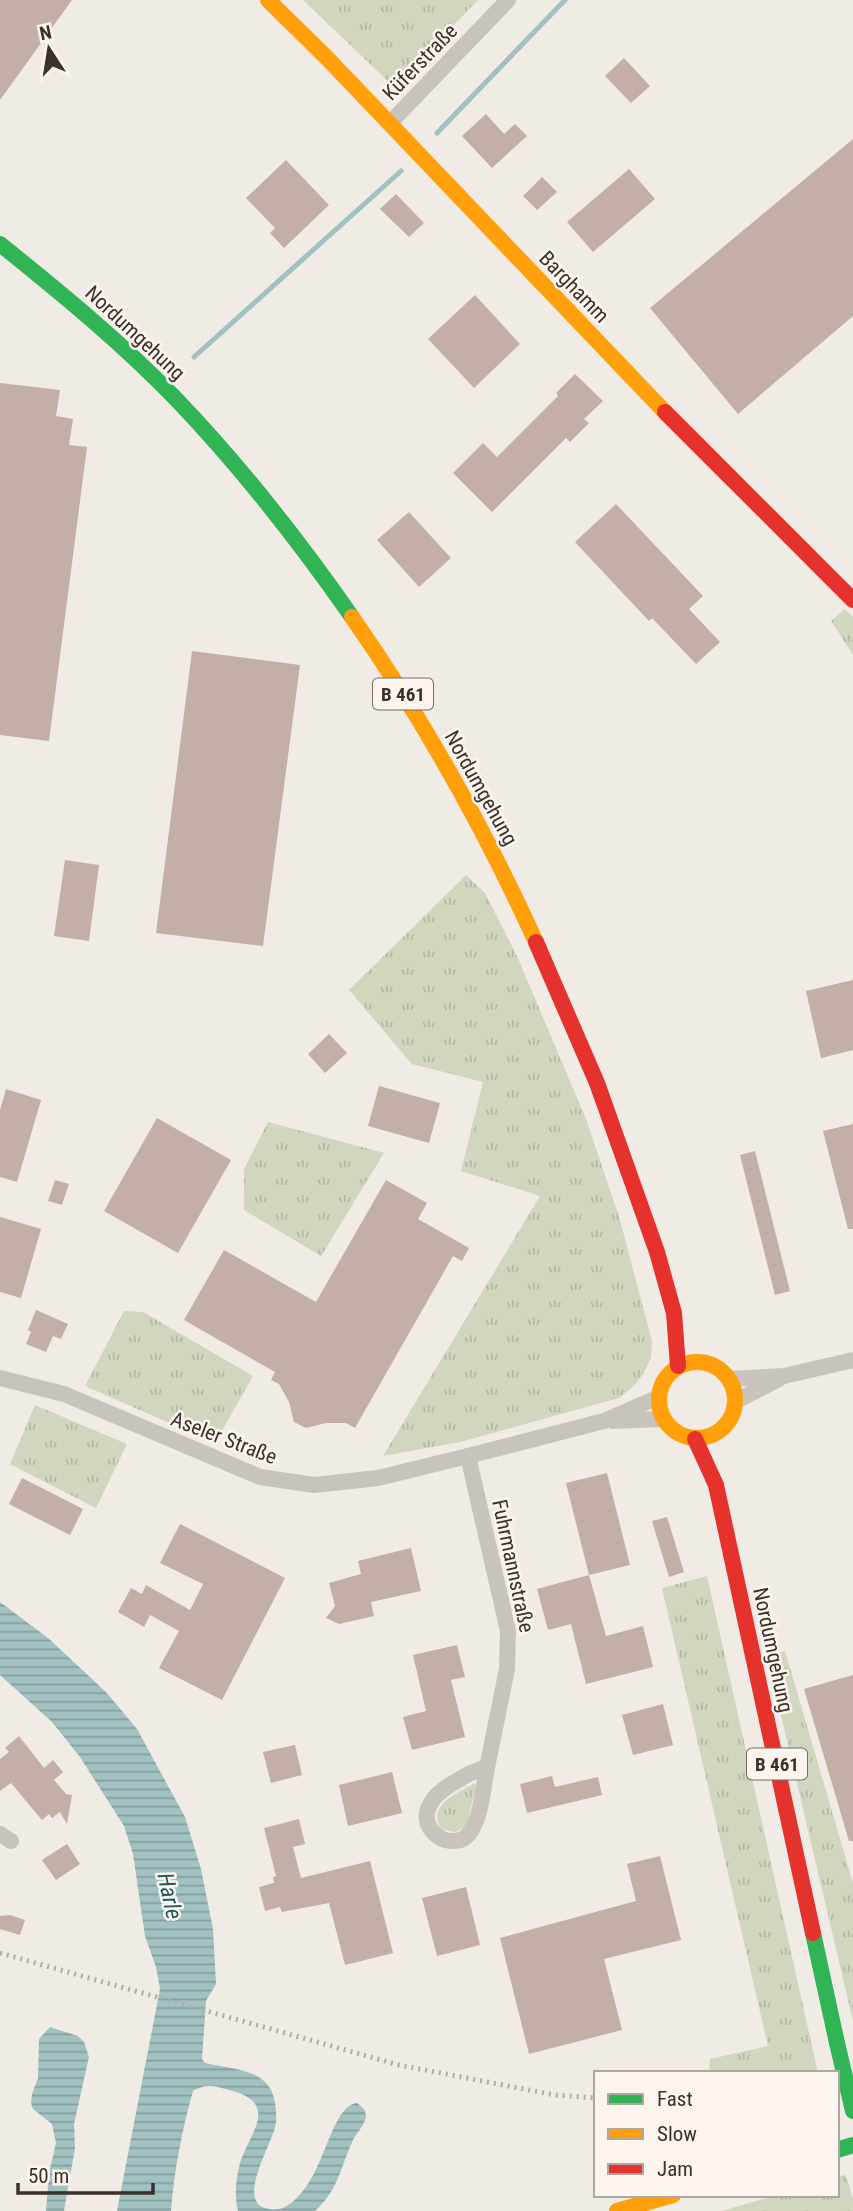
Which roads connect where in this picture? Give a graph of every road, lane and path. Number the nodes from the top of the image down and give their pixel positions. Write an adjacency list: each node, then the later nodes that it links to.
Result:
1 (268, 0): 3 (main road, Barghamm)
2 (508, 0): 3 (street, Küferstraße)
3 (390, 124): 5 (main road, Barghamm)
4 (0, 244): 6 (main road, Nordumgehung / B 461)
5 (853, 600)
6 (674, 1313): 8 (main road, Nordumgehung / B 461); 9 (main road, Nordumgehung / B 461)
7 (853, 1360): 10 (street)
8 (701, 1361): 9 (main road); 12 (main road, Nordumgehung)
9 (678, 1366): 13 (main road)
10 (784, 1376): 12 (street); 14 (street)
11 (0, 1378): 19 (street, Aseler Straße)
12 (730, 1379): 14 (main road)
13 (659, 1397): 15 (main road); 16 (street, Aseler Straße)
14 (736, 1401): 18 (main road, Nordumgehung)
15 (663, 1419): 16 (street, Aseler Straße); 17 (main road)
16 (604, 1421): 19 (street, Aseler Straße)
17 (695, 1438): 18 (main road); 20 (main road, Nordumgehung / B 461)
18 (719, 1444): 20 (main road, Nordumgehung / B 461)
19 (468, 1456): 21 (street, Fuhrmannstraße)
20 (716, 1485): 22 (main road, Nordumgehung / B 461, bridge)
21 (487, 1768): 21 (street, Fuhrmannstraße)
22 (853, 2111)
23 (666, 2197): 24 (main road)
24 (617, 2211)

